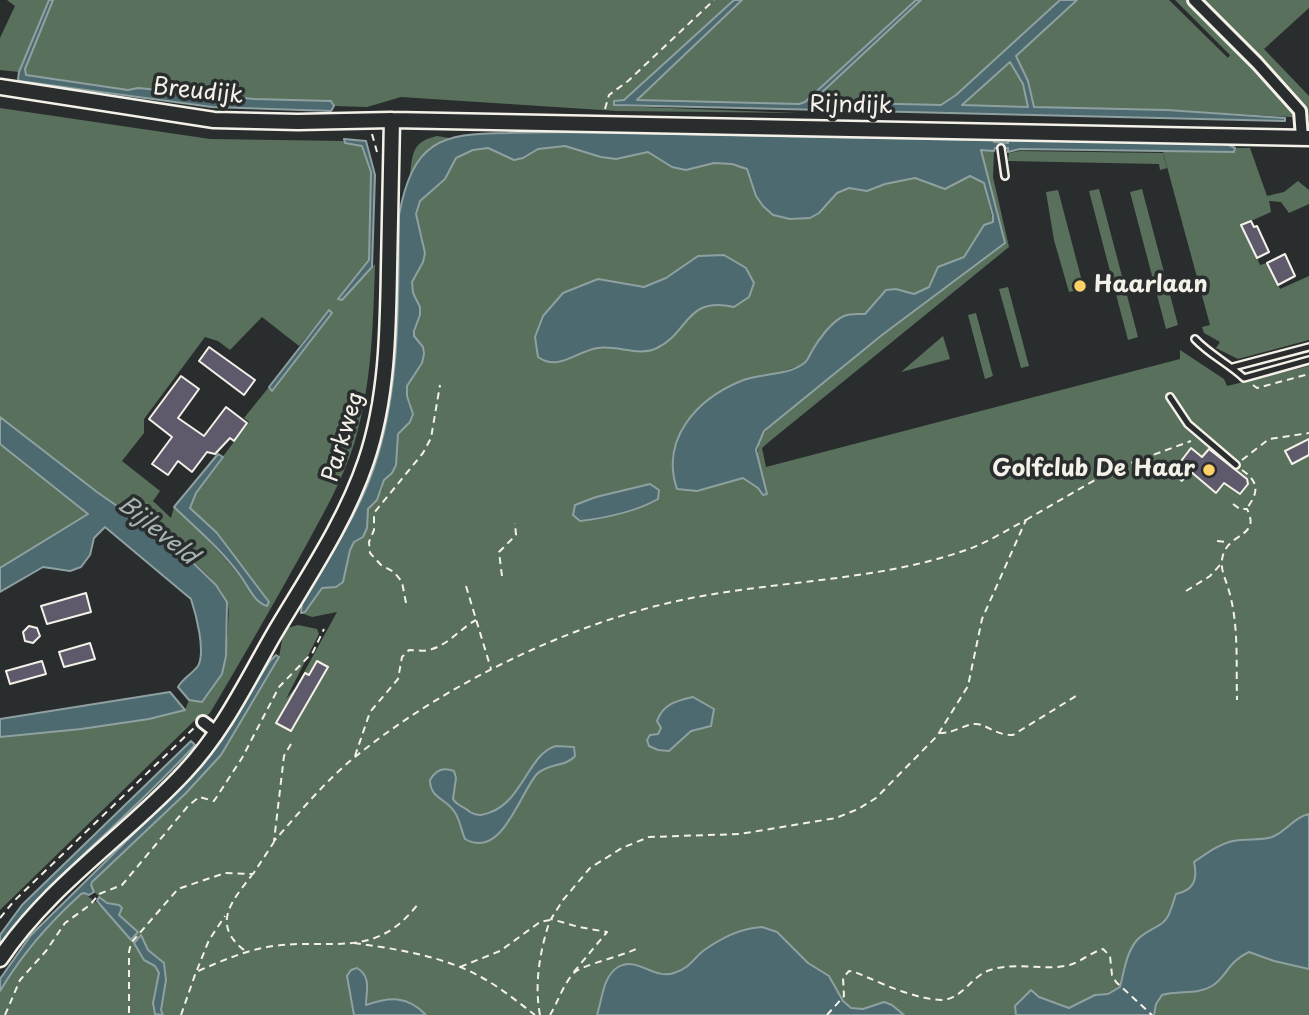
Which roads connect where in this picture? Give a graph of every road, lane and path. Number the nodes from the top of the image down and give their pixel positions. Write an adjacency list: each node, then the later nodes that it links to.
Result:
1 (714, 0): 4 (path)
2 (1194, 0): 7 (street)
3 (0, 87): 5 (street, Breudijk)
4 (604, 112)
5 (392, 120): 8 (street, Rijndijk); 39 (street, Parkweg)
6 (371, 132): 9 (path)
7 (1306, 138): 8 (street, Rijndijk)
8 (1001, 141): 10 (lane)
9 (380, 161)
10 (1006, 176)
11 (1195, 340): 14 (lane)
12 (1309, 347): 14 (lane)
13 (1309, 360): 16 (lane)
14 (1233, 367): 16 (lane)
15 (1309, 374): 16 (path)
16 (1244, 378)
17 (440, 385): 32 (path)
18 (1170, 397): 20 (lane)
19 (1309, 433): 21 (path)
20 (1203, 437): 21 (lane); 24 (path)
21 (1236, 465): 23 (path)
22 (1233, 504): 23 (path)
23 (1247, 509): 27 (path)
24 (1026, 520): 35 (path); 40 (path)
25 (515, 523): 29 (path)
26 (1217, 541): 27 (path)
27 (1229, 542): 28 (path)
28 (1221, 564): 31 (path); 37 (path)
29 (502, 576)
30 (466, 586): 33 (path)
31 (1186, 591)
32 (406, 603)
33 (477, 620): 35 (path); 42 (path)
34 (324, 629): 57 (path)
35 (491, 670): 42 (path)
36 (1076, 696): 40 (path)
37 (1237, 700)
38 (203, 722): 39 (street); 47 (path)
39 (216, 732): 52 (street, Parkweg)
40 (939, 733): 48 (path)
41 (291, 744): 43 (path)
42 (354, 758): 43 (path)
43 (274, 841): 44 (path)
44 (253, 874): 46 (path); 56 (path)
45 (418, 904): 49 (path)
46 (226, 915): 51 (path); 54 (path)
47 (0, 918)
48 (551, 919): 53 (path); 55 (path); 60 (path)
49 (353, 943): 51 (path); 53 (path)
50 (636, 949): 55 (path)
51 (246, 951): 54 (path)
52 (0, 959)
53 (460, 967): 59 (path)
54 (196, 972): 58 (path)
55 (573, 973): 61 (path)
56 (129, 1013)
57 (5, 1015)
58 (181, 1015)
59 (535, 1015)
60 (540, 1015)
61 (550, 1015)
62 (827, 1015): 63 (path)
63 (1152, 1015)

